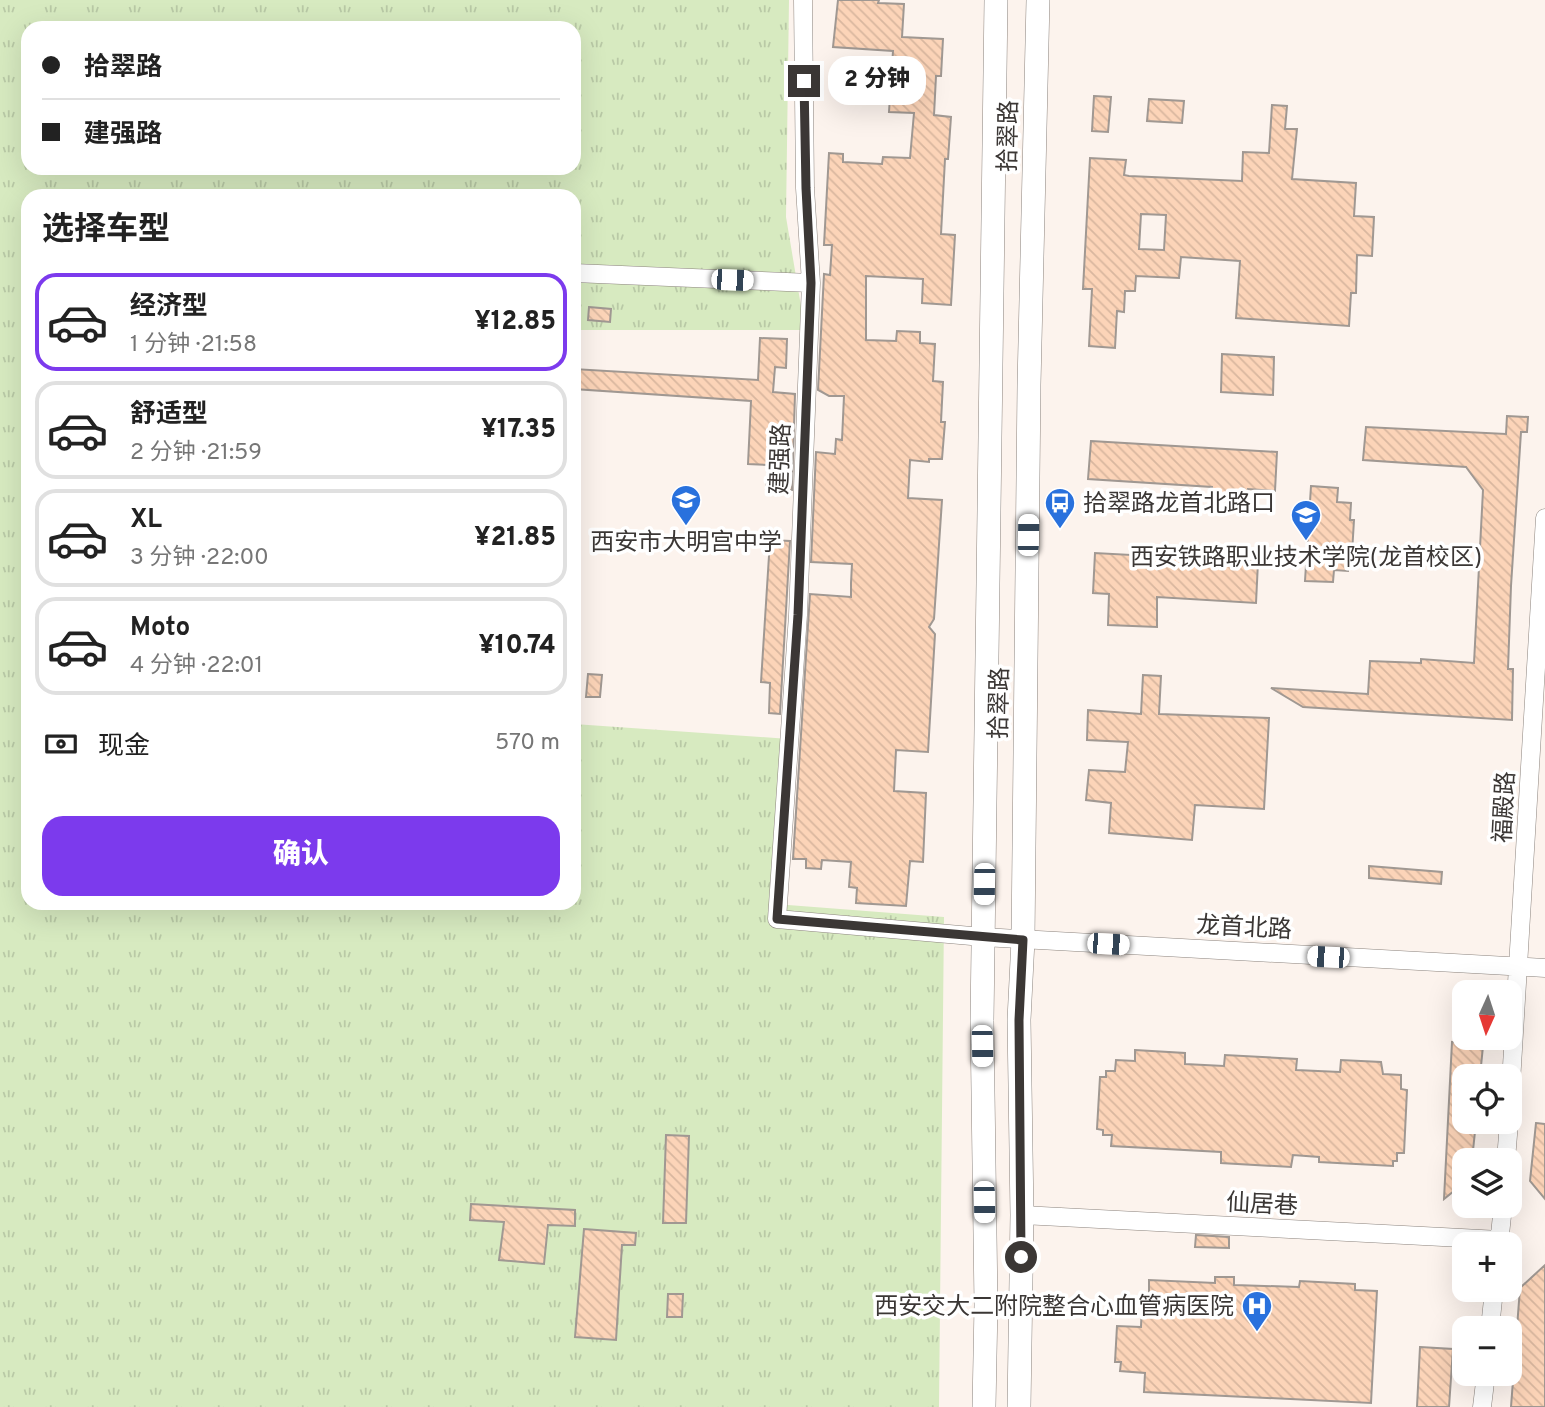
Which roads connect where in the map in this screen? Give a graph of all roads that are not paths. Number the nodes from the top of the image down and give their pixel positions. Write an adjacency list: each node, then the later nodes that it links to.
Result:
1 (803, 0): 5 (street, 建强路)
2 (996, 0): 9 (main road, 拾翠路)
3 (1038, 0): 10 (main road, 拾翠路)
4 (581, 273): 5 (street)
5 (811, 283): 8 (street, 建强路)
6 (1545, 518): 7 (street, 福殿路)
7 (1545, 524): 11 (street, 福殿路)
8 (777, 919): 9 (street, 龙首北路)
9 (983, 937): 10 (street, 龙首北路); 17 (main road, 拾翠路)
10 (1023, 940): 11 (street, 龙首北路); 14 (main road, 拾翠路)
11 (1520, 968): 12 (street, 龙首北路); 13 (street, 福殿路)
12 (1545, 968)
13 (1513, 1064)
14 (1022, 1215): 15 (street, 仙居巷); 18 (main road, 拾翠路)
15 (1452, 1239)
16 (1485, 1386): 19 (street)
17 (984, 1407)
18 (1019, 1407)
19 (1482, 1407)

